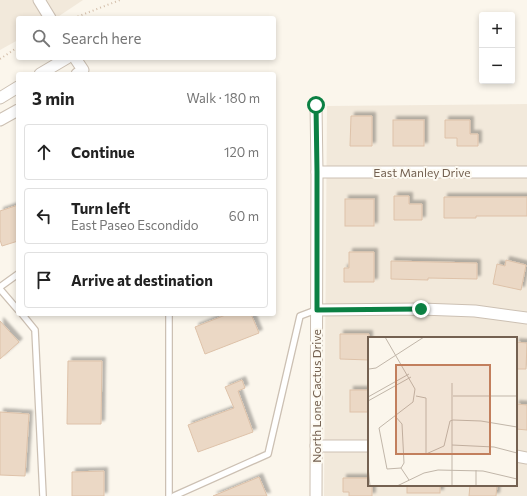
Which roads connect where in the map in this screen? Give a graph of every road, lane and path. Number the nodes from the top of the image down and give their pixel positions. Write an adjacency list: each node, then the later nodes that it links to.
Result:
1 (39, 0): 3 (street)
2 (120, 0): 4 (path)
3 (49, 16)
4 (79, 16)
5 (16, 48): 6 (path)
6 (0, 59)
7 (64, 60): 9 (street)
8 (76, 60): 10 (street)
9 (43, 72)
10 (81, 72)
11 (16, 88): 12 (street)
12 (0, 98)
13 (316, 105): 16 (street, North Lone Cactus Drive)
14 (16, 111): 15 (street)
15 (0, 120)
16 (317, 172): 17 (street, East Manley Drive); 21 (street, North Lone Cactus Drive)
17 (527, 172)
18 (16, 276): 19 (lane)
19 (0, 288): 20 (lane)
20 (16, 308)
21 (317, 310): 24 (street); 25 (street, North Lone Cactus Drive); 31 (lane)
22 (24, 316): 29 (lane)
23 (169, 316): 30 (lane)
24 (527, 318)
25 (316, 446): 26 (street); 32 (street, North Lone Cactus Drive)
26 (368, 446)
27 (517, 456): 28 (street)
28 (527, 458)
29 (43, 496)
30 (169, 496)
31 (174, 496)
32 (316, 496)

